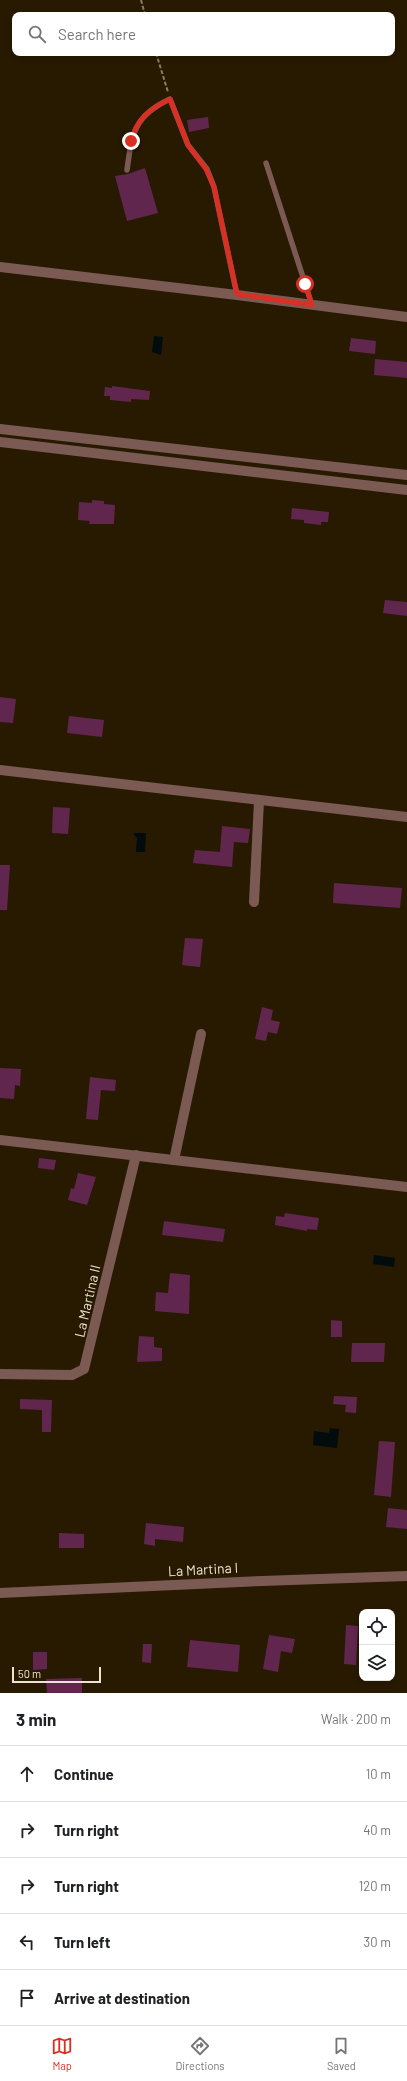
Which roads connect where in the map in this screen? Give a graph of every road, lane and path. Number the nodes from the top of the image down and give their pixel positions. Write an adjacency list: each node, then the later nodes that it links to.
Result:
1 (141, 0): 2 (path)
2 (144, 12)
3 (157, 56): 4 (path)
4 (170, 99): 6 (lane); 8 (lane)
5 (266, 163): 9 (lane)
6 (127, 170)
7 (0, 267): 8 (street)
8 (237, 294): 9 (street)
9 (312, 305): 10 (street)
10 (407, 317)
11 (0, 429): 13 (street)
12 (0, 442): 14 (street)
13 (407, 476)
14 (407, 490)
15 (0, 770): 16 (street)
16 (260, 801): 17 (street); 18 (street)
17 (407, 817)
18 (254, 902)
19 (201, 1034): 22 (street)
20 (0, 1140): 21 (street)
21 (136, 1155): 22 (street); 24 (street, La Martina II)
22 (174, 1160): 23 (street)
23 (407, 1187)
24 (0, 1374)
25 (407, 1576): 26 (street, La Martina I)
26 (0, 1593)

